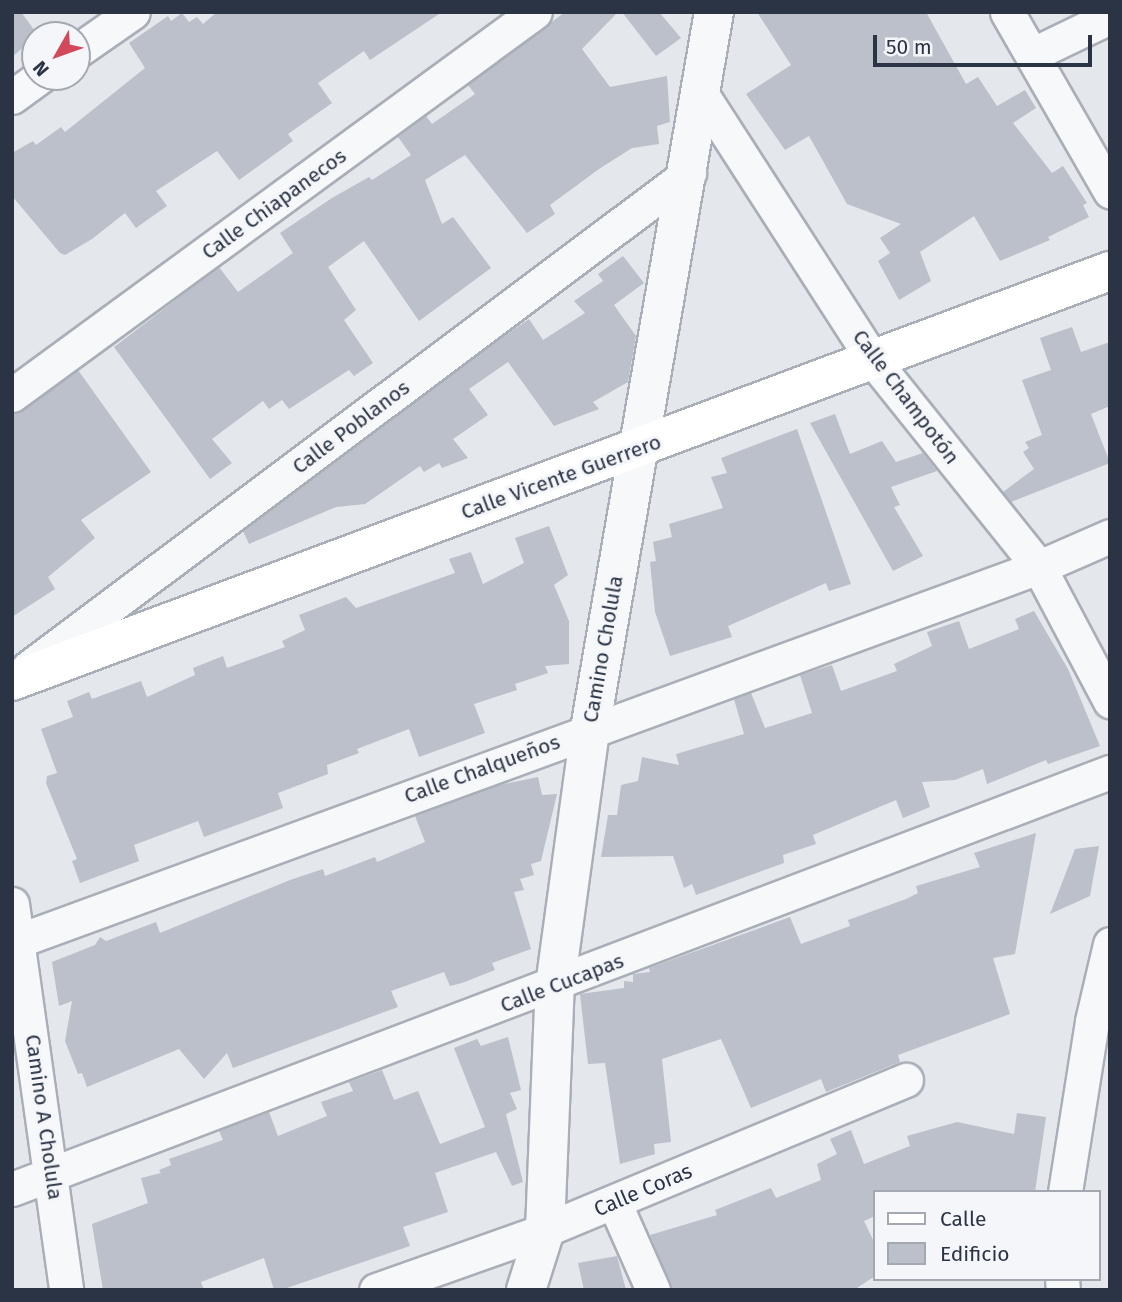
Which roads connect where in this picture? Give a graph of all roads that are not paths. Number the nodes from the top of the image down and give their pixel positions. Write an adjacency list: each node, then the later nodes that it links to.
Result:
1 (133, 12): 6 (street)
2 (535, 12): 13 (street, Calle Chiapanecos)
3 (714, 12): 8 (street, Camino Cholula)
4 (1007, 12): 7 (street)
5 (1110, 17): 7 (street)
6 (91, 41)
7 (1033, 54): 10 (street)
8 (701, 93): 9 (street, Camino Cholula); 12 (street, Calle Champotón)
9 (689, 173): 14 (street, Camino Cholula); 17 (street, Calle Poblanos)
10 (1110, 191)
11 (1110, 271): 12 (main road, Calle Vicente Guerrero)
12 (873, 360): 14 (main road, Calle Vicente Guerrero); 16 (street, Calle Champotón)
13 (12, 395)
14 (637, 449): 17 (main road, Calle Vicente Guerrero); 19 (street, Camino Cholula)
15 (1110, 536): 16 (street, Calle Chalqueños)
16 (1039, 567): 18 (street, Calle Champotón); 19 (street, Calle Chalqueños)
17 (12, 680)
18 (1110, 701)
19 (590, 729): 22 (street, Calle Chalqueños); 24 (street, Camino Cholula)
20 (1110, 772): 24 (street, Calle Cucapas)
21 (12, 904): 22 (street, Camino A Cholula)
22 (15, 942): 27 (street, Camino A Cholula)
23 (1110, 944): 25 (street)
24 (555, 986): 27 (street, Calle Cucapas); 31 (street, Camino Cholula)
25 (1101, 1018): 29 (street)
26 (906, 1080): 30 (street, Calle Coras)
27 (53, 1173): 28 (street, Calle Cucapas); 32 (street, Camino A Cholula)
28 (12, 1189)
29 (1065, 1190)
30 (614, 1202): 31 (street, Calle Coras); 35 (street)
31 (545, 1230): 33 (street, Calle Coras); 34 (street, Camino Cholula)
32 (66, 1290)
33 (376, 1290)
34 (526, 1290)
35 (653, 1290)

